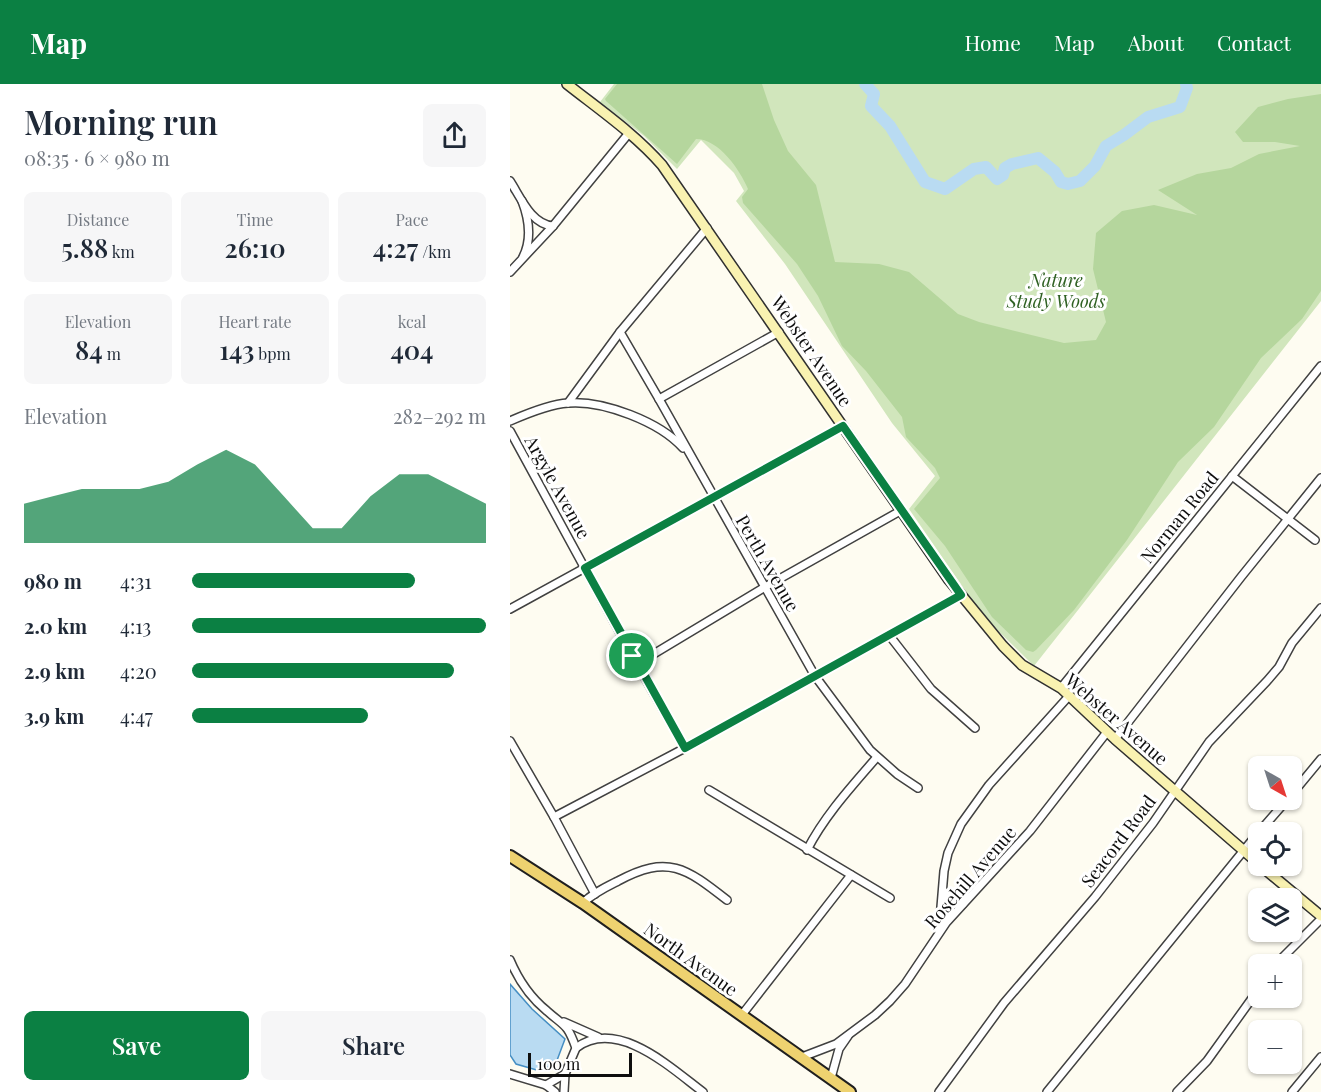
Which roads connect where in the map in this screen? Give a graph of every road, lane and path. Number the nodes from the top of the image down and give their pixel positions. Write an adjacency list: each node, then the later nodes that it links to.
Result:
1 (567, 84): 2 (street, Webster Avenue)
2 (629, 134): 5 (street); 6 (street, Webster Avenue)
3 (510, 181): 4 (street)
4 (522, 201): 5 (street); 7 (street)
5 (553, 226): 7 (street)
6 (707, 228): 9 (street); 10 (street, Webster Avenue)
7 (517, 267): 8 (street)
8 (510, 272)
9 (620, 332): 12 (street, Perth Avenue); 13 (street)
10 (779, 332): 12 (street); 15 (street, Webster Avenue)
11 (1321, 366): 18 (street, Norman Road)
12 (659, 399): 17 (street, Perth Avenue)
13 (568, 403): 14 (street); 17 (street)
14 (510, 421)
15 (843, 426): 20 (street); 21 (street, Webster Avenue)
16 (510, 430): 24 (street, Argyle Avenue)
17 (696, 464): 20 (street, Perth Avenue)
18 (1232, 476): 22 (street); 32 (street, Norman Road)
19 (1321, 478): 22 (street)
20 (713, 496): 24 (street); 25 (street, Perth Avenue)
21 (902, 510): 25 (street); 26 (street, Webster Avenue)
22 (1288, 519): 23 (street); 36 (street)
23 (1315, 540)
24 (585, 568): 28 (street); 30 (street, Argyle Avenue)
25 (765, 587): 30 (street); 31 (street, Perth Avenue)
26 (961, 595): 29 (street); 32 (street, Webster Avenue)
27 (1321, 608): 44 (street, Seacord Road)
28 (510, 609)
29 (889, 635): 31 (street); 34 (street)
30 (637, 664): 38 (street, Argyle Avenue)
31 (815, 676): 38 (street); 39 (street, Perth Avenue)
32 (1061, 688): 33 (street, Webster Avenue)
33 (1069, 696): 35 (street, Webster Avenue); 55 (street)
34 (975, 728)
35 (1107, 732): 36 (street, Webster Avenue); 60 (street, Rosehill Avenue)
36 (1115, 739): 44 (street, Webster Avenue)
37 (510, 741): 46 (street)
38 (685, 748): 46 (street)
39 (877, 756): 42 (street, Perth Avenue); 49 (street)
40 (1321, 759): 41 (street)
41 (1302, 782)
42 (918, 788)
43 (709, 790): 49 (street)
44 (1174, 791): 50 (street, Webster Avenue); 81 (street, Seacord Road)
45 (1279, 810): 47 (street)
46 (554, 817): 56 (street)
47 (1268, 822)
48 (1248, 845): 50 (street)
49 (807, 850): 53 (street)
50 (1244, 850): 51 (street, Webster Avenue); 82 (street)
51 (1248, 854)
52 (510, 856): 59 (main road, North Avenue)
53 (851, 875): 57 (street); 66 (street)
54 (1274, 876): 61 (street, Webster Avenue)
55 (943, 890): 60 (street); 62 (street)
56 (595, 894): 58 (street); 59 (street)
57 (890, 898)
58 (727, 900)
59 (583, 903): 66 (main road, North Avenue)
60 (963, 904): 62 (street, Rosehill Avenue)
61 (1321, 918): 63 (street)
62 (939, 934): 68 (street, Rosehill Avenue)
63 (1286, 954)
64 (510, 960): 67 (street)
65 (1248, 1004): 83 (street)
66 (741, 1016): 71 (main road, North Avenue)
67 (562, 1021): 69 (street); 70 (street)
68 (848, 1035): 71 (street, Rosehill Avenue); 75 (street, Rosehill Avenue)
69 (600, 1038): 70 (street); 79 (street)
70 (576, 1048): 74 (street)
71 (801, 1057): 75 (main road, North Avenue)
72 (1321, 1057): 84 (street)
73 (510, 1074): 76 (street)
74 (565, 1074): 76 (street); 78 (street)
75 (831, 1078): 80 (main road, North Avenue)
76 (546, 1085): 77 (street)
77 (555, 1092)
78 (564, 1092)
79 (703, 1092)
80 (850, 1092)
81 (939, 1092)
82 (1047, 1092)
83 (1177, 1092)
84 (1292, 1092)

